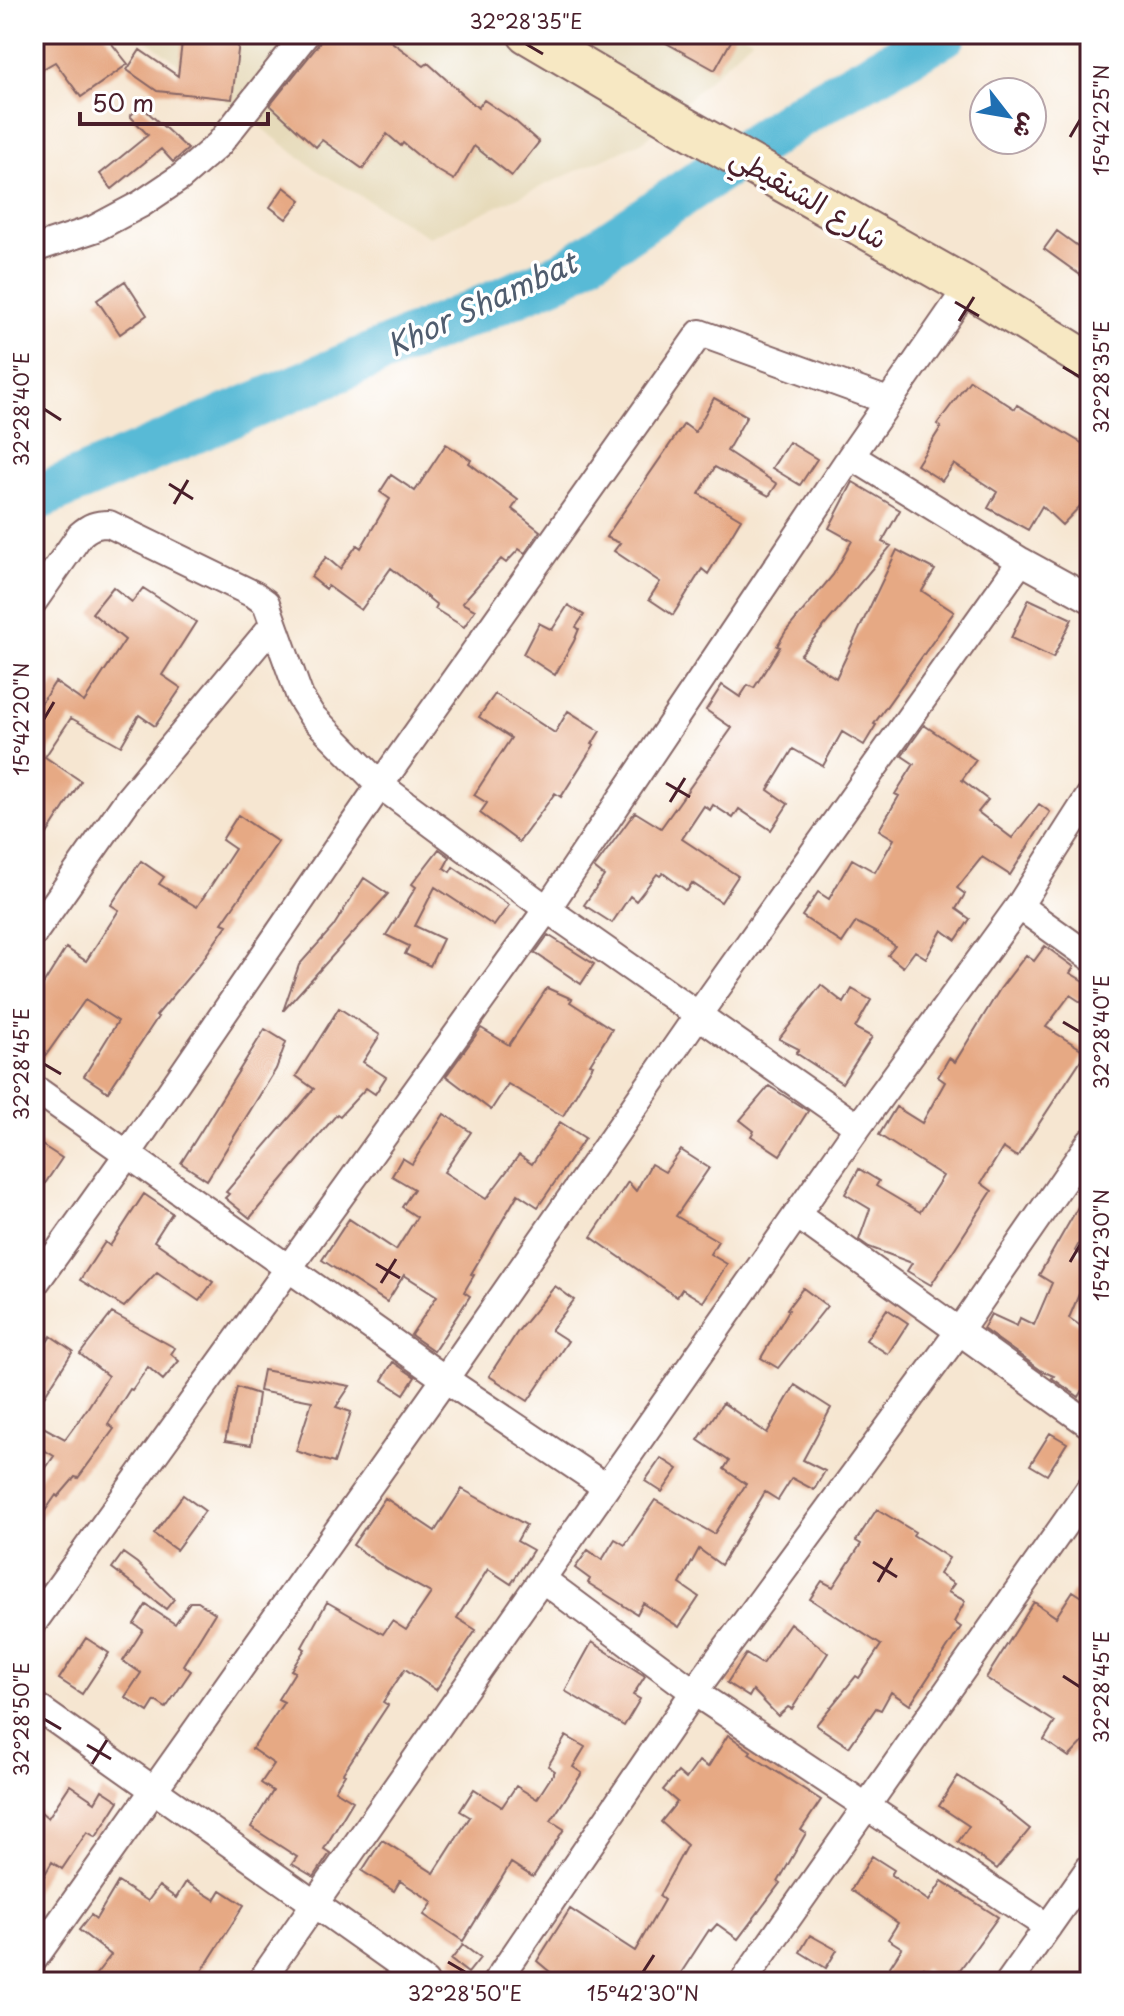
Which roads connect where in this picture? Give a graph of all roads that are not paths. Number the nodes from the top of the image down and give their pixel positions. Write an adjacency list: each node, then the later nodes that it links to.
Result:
1 (306, 34): 3 (street)
2 (527, 34): 4 (street, شارع الشنقيطي)
3 (34, 249)
4 (968, 287): 5 (street, شارع الشنقيطي); 6 (street)
5 (1090, 362)
6 (888, 401): 7 (street); 12 (street)
7 (851, 456): 8 (street); 15 (street)
8 (1021, 561): 9 (street); 18 (street)
9 (1090, 599)
10 (34, 601): 11 (street)
11 (273, 625): 12 (street); 16 (street)
12 (380, 785): 15 (street); 22 (street)
13 (1090, 795): 14 (street)
14 (1019, 906): 17 (street); 20 (street)
15 (547, 909): 18 (street); 24 (street)
16 (34, 933)
17 (1090, 957)
18 (698, 1015): 20 (street); 27 (street)
19 (34, 1088): 22 (street)
20 (858, 1127): 23 (street)
21 (1090, 1142): 26 (street)
22 (127, 1155): 24 (street); 25 (street)
23 (797, 1215): 26 (street); 29 (street)
24 (288, 1269): 27 (street); 32 (street)
25 (34, 1285)
26 (960, 1330): 28 (street); 33 (street)
27 (445, 1379): 29 (street); 35 (street)
28 (1090, 1425)
29 (606, 1487): 31 (street)
30 (1090, 1488): 36 (street)
31 (542, 1579): 33 (street); 38 (street)
32 (34, 1622)
33 (694, 1692): 36 (street); 43 (street)
34 (34, 1705): 35 (street)
35 (152, 1789): 38 (street); 40 (street)
36 (866, 1806): 39 (street); 44 (street)
37 (1090, 1867): 39 (street)
38 (315, 1904): 41 (street); 42 (street)
39 (1048, 1927): 45 (street)
40 (34, 1959)
41 (260, 1982)
42 (425, 1982)
43 (496, 1982)
44 (743, 1982)
45 (1009, 1982)

